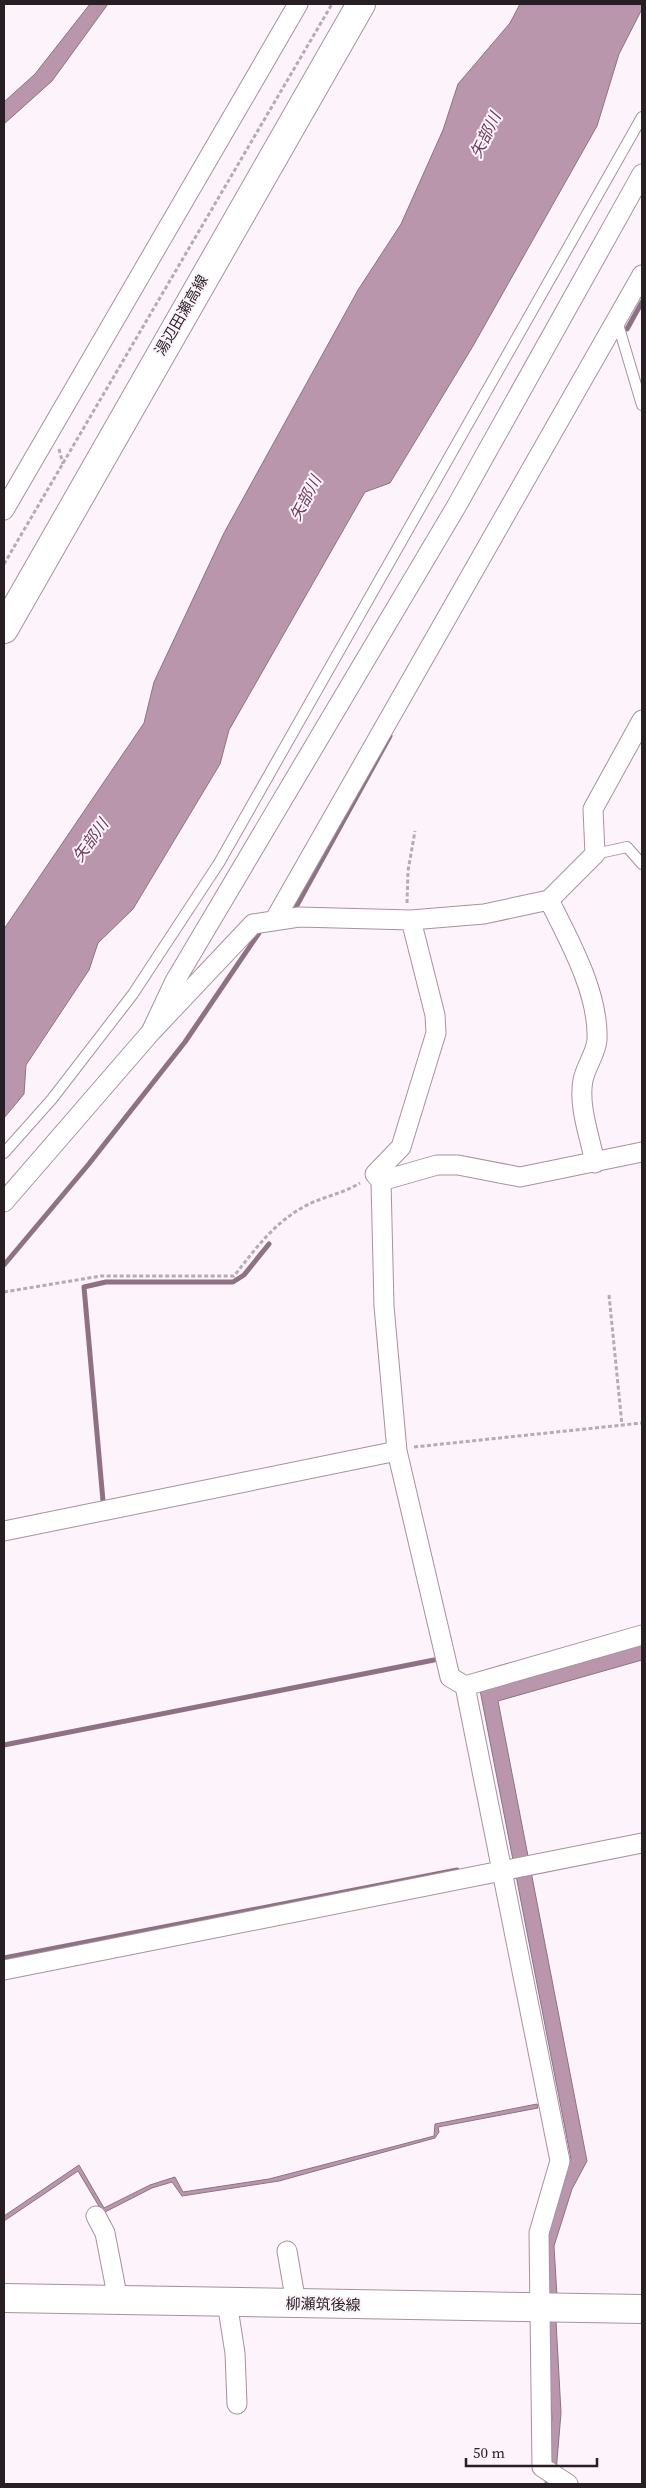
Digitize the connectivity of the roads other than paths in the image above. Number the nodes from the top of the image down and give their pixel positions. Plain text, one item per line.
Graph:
1 (298, 4) edge
2 (361, 4) edge
3 (642, 116) edge
4 (642, 174) edge
5 (642, 275) edge
6 (616, 320) junction
7 (642, 405) edge
8 (4, 510) edge
9 (4, 629) edge
10 (642, 720) edge
11 (595, 854) junction
12 (642, 864) edge
13 (548, 900) junction
14 (409, 920) junction
15 (274, 921) junction
16 (151, 1032) junction
17 (642, 1152) edge
18 (4, 1153) edge
19 (595, 1163) junction
20 (378, 1177) junction
21 (4, 1202) edge
22 (396, 1450) junction
23 (4, 1531) edge
24 (642, 1635) edge
25 (465, 1686) junction
26 (642, 1843) edge
27 (508, 1870) junction
28 (4, 1970) edge
29 (96, 2216) dead end
30 (287, 2251) dead end
31 (4, 2298) edge
32 (118, 2300) junction
33 (227, 2302) junction
34 (296, 2303) junction
35 (548, 2307) junction
36 (642, 2309) edge
37 (237, 2404) dead end
38 (557, 2477) edge

1 - 8 street
2 - 9 main road, 湯辺田瀬高線
3 - 18 lane
4 - 16 street
5 - 6 street
6 - 7 lane
6 - 15 street
10 - 11 street
11 - 12 lane
11 - 13 street
13 - 14 street
13 - 19 street
14 - 15 street
14 - 20 street
15 - 16 street
16 - 21 street
17 - 19 street
19 - 20 street
20 - 22 street
22 - 23 street
22 - 25 street
24 - 25 street
25 - 27 street
26 - 27 street
27 - 28 street
27 - 35 street
29 - 32 street
30 - 34 street
31 - 32 main road, 柳瀬筑後線
32 - 33 main road, 柳瀬筑後線
33 - 34 main road, 柳瀬筑後線
33 - 37 street
34 - 35 main road, 柳瀬筑後線
35 - 36 main road, 柳瀬筑後線
35 - 38 street

